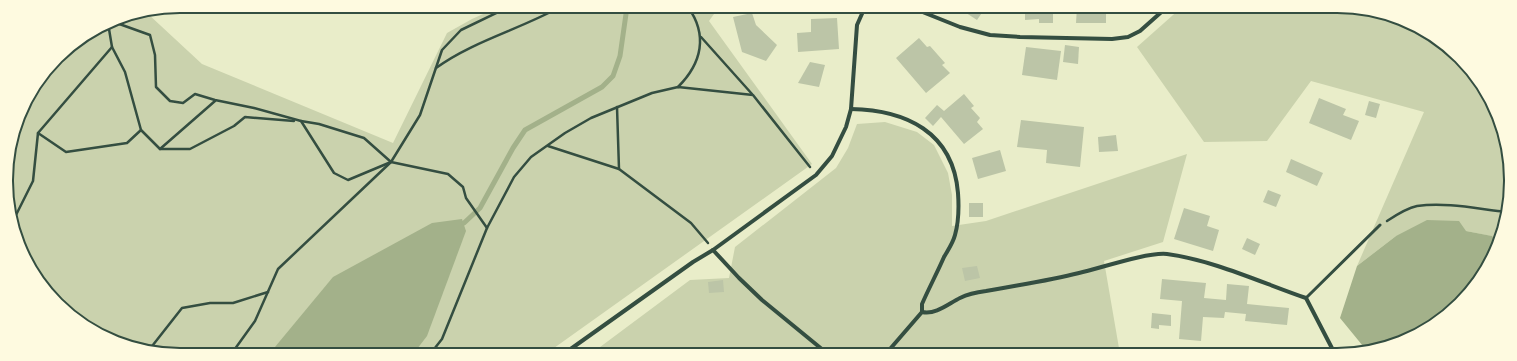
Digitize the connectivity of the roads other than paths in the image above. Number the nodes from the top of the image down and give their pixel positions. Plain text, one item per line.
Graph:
1 (862, 13) edge
2 (925, 13) edge
3 (1160, 13) edge
4 (851, 109) junction
5 (1380, 226) road end
6 (713, 250) junction
7 (1306, 298) junction
8 (922, 312) junction
9 (573, 348) edge
10 (821, 348) edge
11 (890, 348) edge
12 (1332, 348) edge

1 - 4 street
2 - 3 street
4 - 6 street
4 - 8 street
5 - 7 lane
6 - 9 street
6 - 10 street
7 - 8 street
7 - 12 street
8 - 11 street

